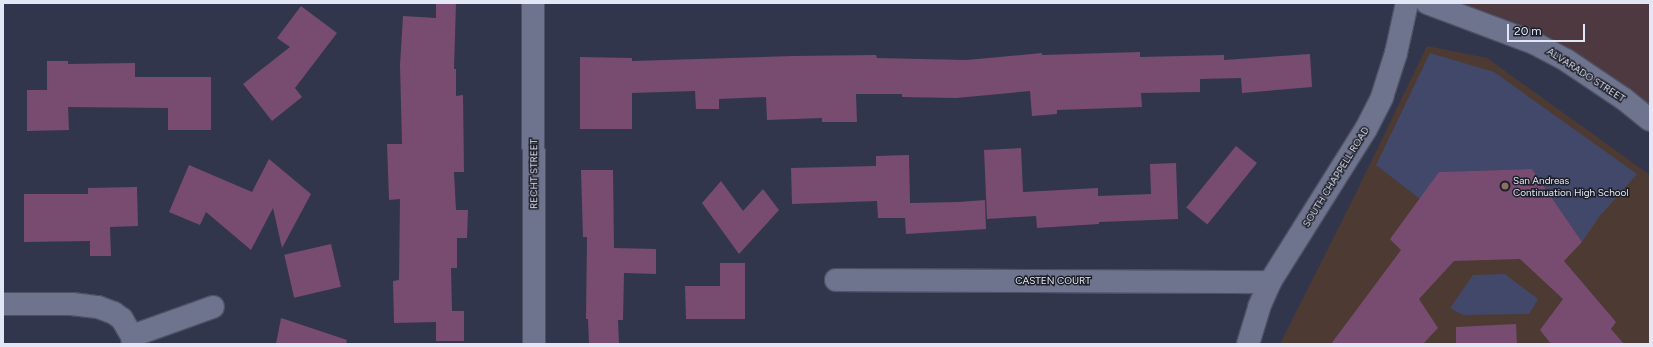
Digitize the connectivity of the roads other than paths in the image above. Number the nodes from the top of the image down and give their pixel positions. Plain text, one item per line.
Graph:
1 (533, 3) edge
2 (1407, 3) edge
3 (1427, 3) edge
4 (1650, 120) edge
5 (836, 280) dead end
6 (1270, 282) junction
7 (3, 304) edge
8 (213, 307) dead end
9 (132, 340) edge
10 (534, 344) edge
11 (1248, 344) edge

1 - 10 street, RECHT STREET
2 - 6 street, SOUTH CHAPPELL ROAD
3 - 4 street, ALVARADO STREET
5 - 6 street, CASTEN COURT
6 - 11 street, SOUTH CHAPPELL ROAD
7 - 9 street
8 - 9 street

